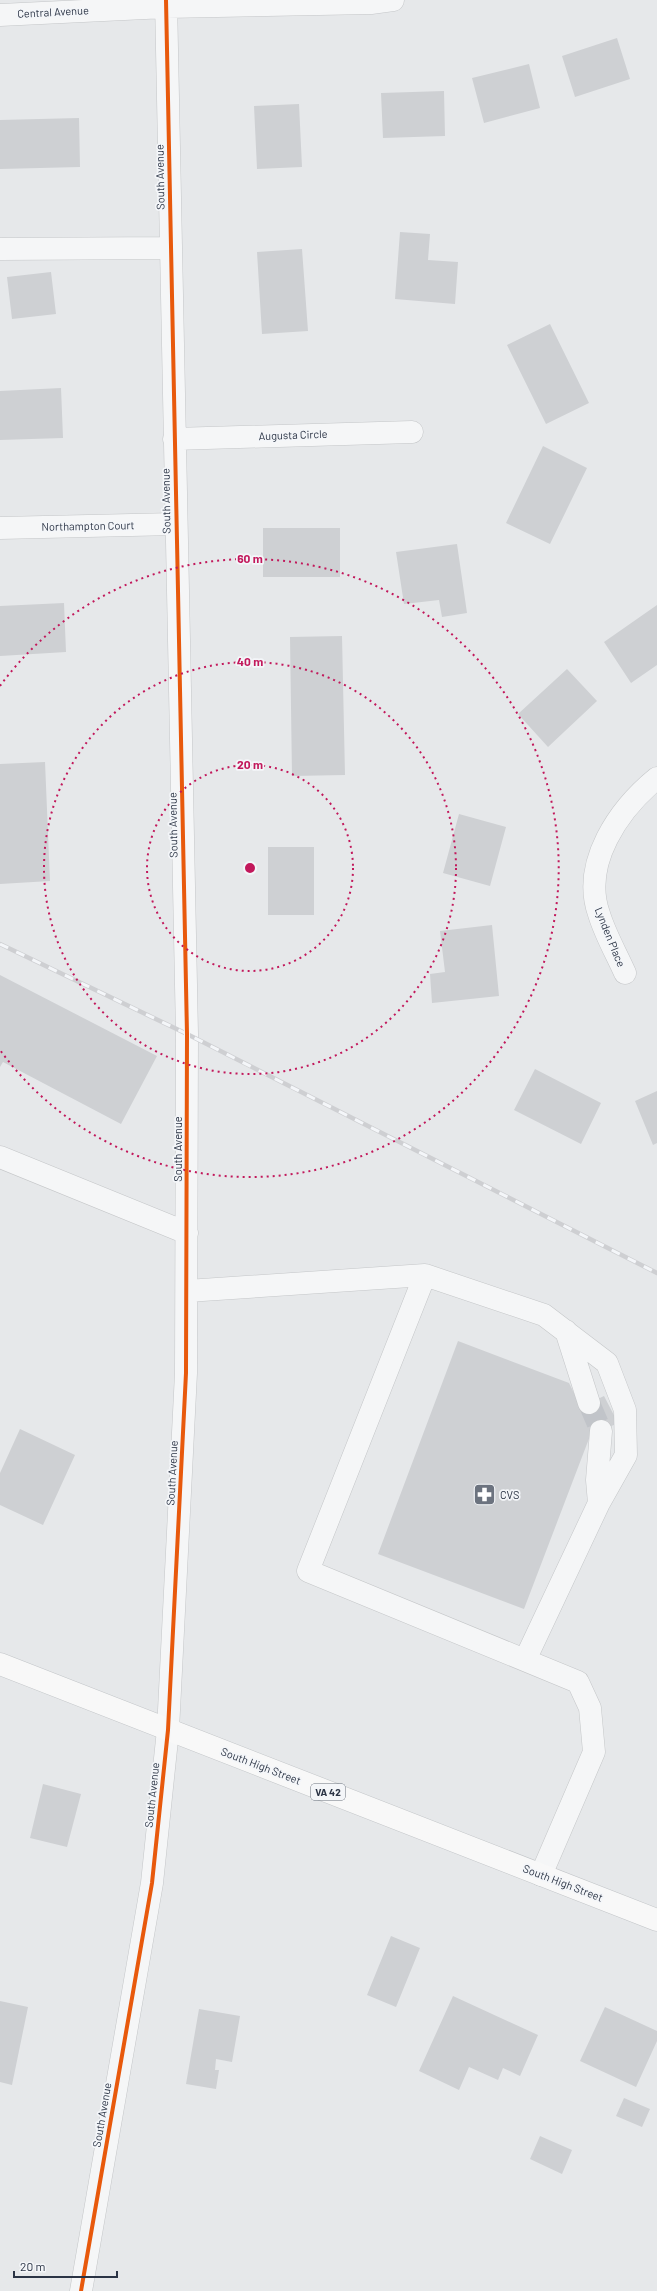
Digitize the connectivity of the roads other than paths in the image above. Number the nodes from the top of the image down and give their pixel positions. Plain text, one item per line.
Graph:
1 (393, 0) edge
2 (166, 3) edge
3 (0, 15) edge
4 (170, 248) junction
5 (0, 249) edge
6 (412, 432) dead end
7 (174, 439) junction
8 (175, 524) junction
9 (0, 528) edge
10 (657, 778) edge
11 (625, 973) dead end
12 (0, 1157) edge
13 (187, 1233) junction
14 (425, 1275) junction
15 (187, 1291) junction
16 (566, 1331) junction
17 (589, 1403) tunnel mouth
18 (601, 1431) tunnel mouth
19 (599, 1503) junction
20 (525, 1660) junction
21 (0, 1664) edge
22 (168, 1730) junction
23 (541, 1875) junction
24 (657, 1920) edge
25 (81, 2291) edge

1 - 2 street, Central Avenue
2 - 3 street, Central Avenue
2 - 4 street, South Avenue
4 - 5 street
4 - 7 street, South Avenue
6 - 7 street, Augusta Circle
7 - 8 street, South Avenue
8 - 9 street, Northampton Court
8 - 13 street, South Avenue
10 - 11 street, Lynden Place
12 - 13 street
13 - 15 street, South Avenue
14 - 15 street
14 - 16 street
14 - 20 street
15 - 22 street, South Avenue
16 - 17 street
16 - 19 street
18 - 19 street
19 - 20 street
20 - 23 street
21 - 22 main road, South High Street / VA 42
22 - 23 main road, South High Street / VA 42
22 - 25 street, South Avenue
23 - 24 main road, South High Street / VA 42

